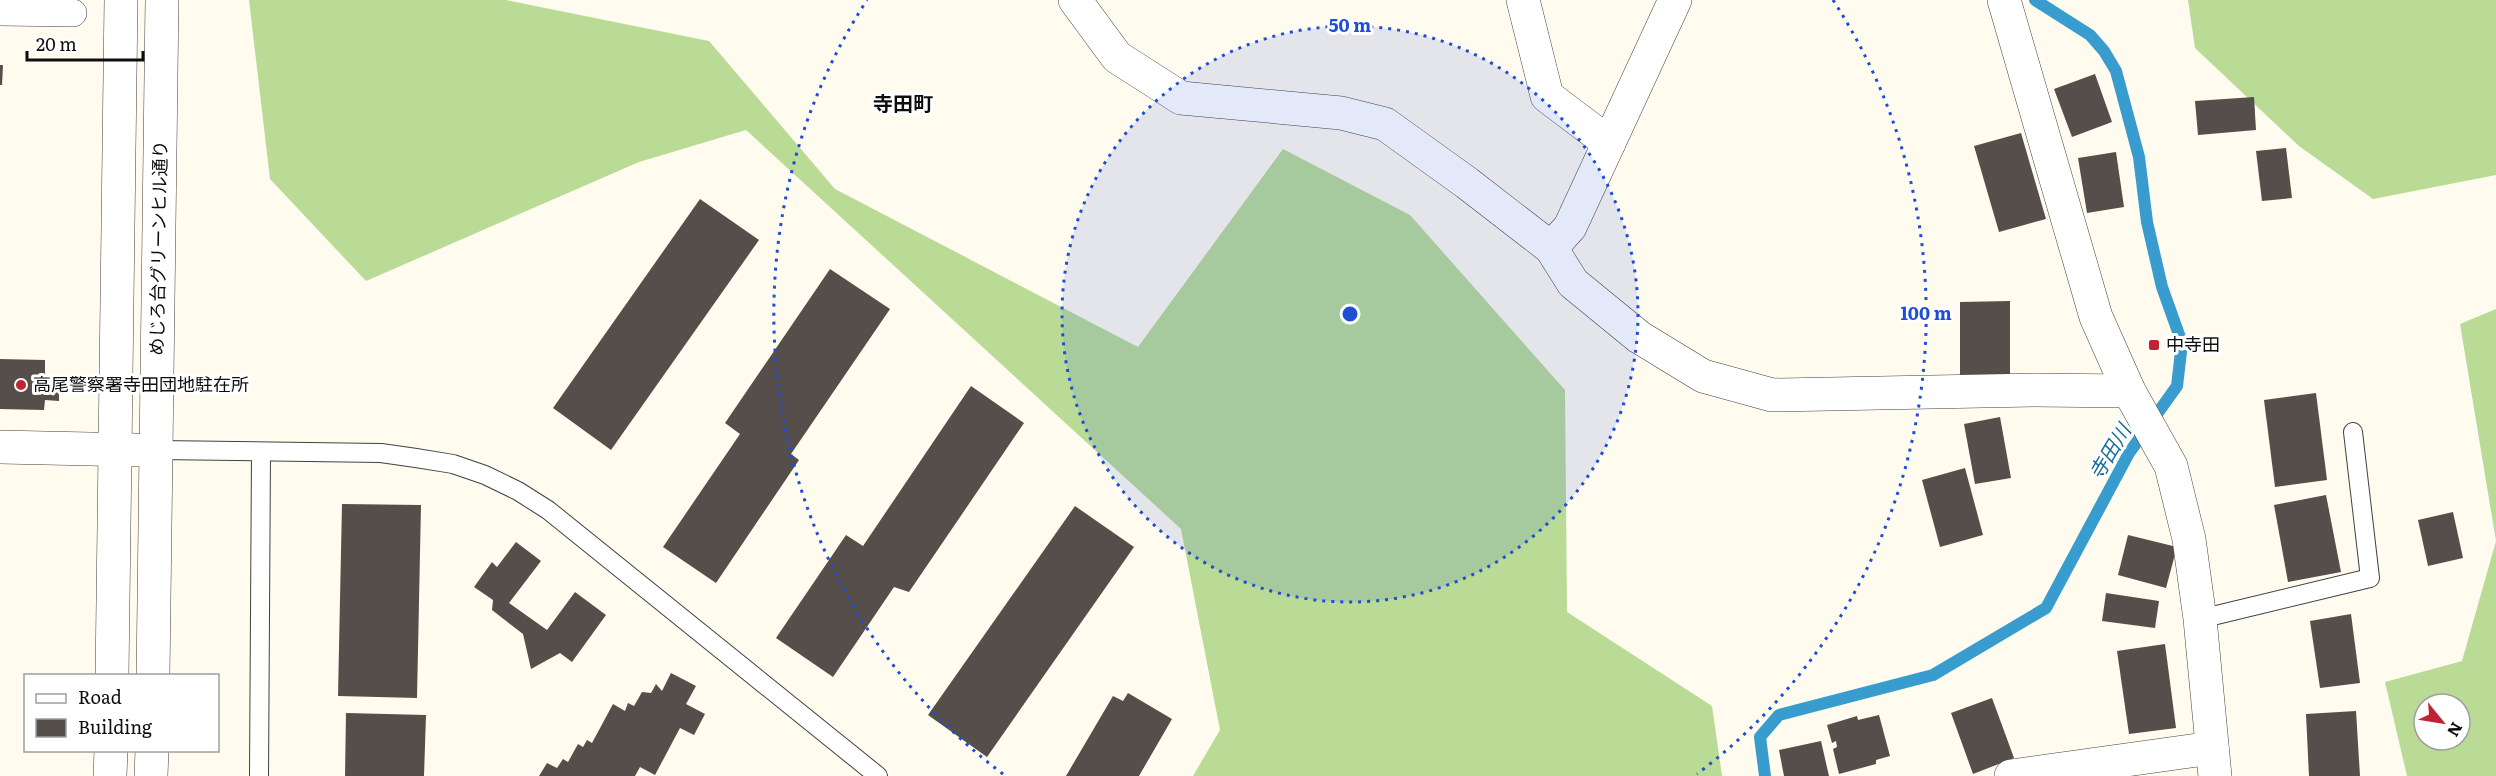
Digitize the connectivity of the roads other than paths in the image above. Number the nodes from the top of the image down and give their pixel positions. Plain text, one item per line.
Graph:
1 (121, 0) edge
2 (162, 0) edge
3 (1075, 0) edge
4 (1523, 0) edge
5 (1675, 0) edge
6 (2004, 0) edge
7 (0, 12) edge
8 (73, 13) dead end
9 (1609, 143) junction
10 (1551, 248) junction
11 (2136, 403) junction
12 (2353, 432) dead end
13 (0, 447) edge
14 (115, 450) junction
15 (158, 450) junction
16 (261, 452) junction
17 (2200, 619) junction
18 (112, 674) edge
19 (153, 674) edge
20 (111, 752) edge
21 (152, 752) edge
22 (2213, 762) edge
23 (110, 776) edge
24 (151, 776) edge
25 (259, 776) edge
26 (878, 776) edge
27 (2011, 776) edge

1 - 14 street
2 - 15 street, めじろ台グリーンヒル通り
3 - 10 street
4 - 9 street
5 - 9 street
6 - 11 street
7 - 8 street
9 - 10 street
10 - 11 street
11 - 17 street
12 - 17 lane
13 - 14 street
14 - 15 street
14 - 18 street
15 - 16 lane
15 - 19 street, めじろ台グリーンヒル通り
16 - 25 lane
16 - 26 lane
17 - 22 street
20 - 23 street
21 - 24 street
22 - 27 street

